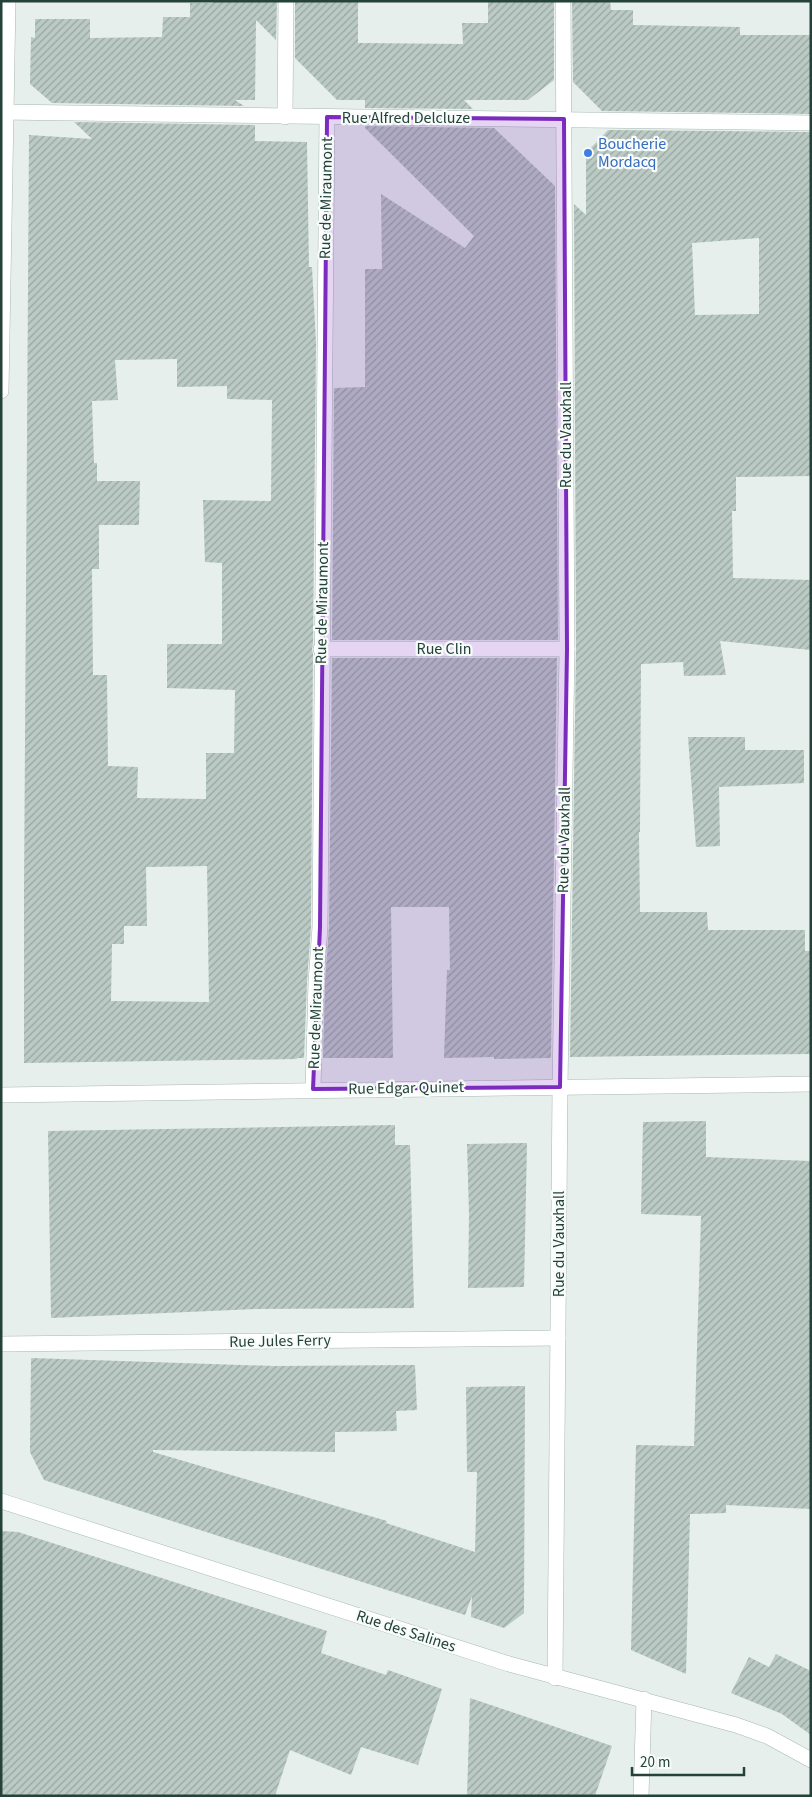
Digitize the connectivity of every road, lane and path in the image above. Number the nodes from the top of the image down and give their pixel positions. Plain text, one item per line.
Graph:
1 (8, 1) edge
2 (286, 1) edge
3 (562, 1) edge
4 (4, 112) edge
5 (285, 117) junction
6 (327, 117) junction
7 (564, 120) junction
8 (811, 123) edge
9 (1, 391) edge
10 (321, 649) junction
11 (566, 650) junction
12 (811, 1084) edge
13 (560, 1087) junction
14 (313, 1089) junction
15 (1, 1095) edge
16 (558, 1338) junction
17 (1, 1344) edge
18 (1, 1501) edge
19 (555, 1678) junction
20 (644, 1699) junction
21 (811, 1760) edge
22 (641, 1796) edge

1 - 4 street
2 - 5 street
3 - 7 street, Rue du Vauxhall
4 - 5 street, Rue Alfred Delcluze
4 - 9 street
5 - 6 street, Rue Alfred Delcluze
6 - 7 street, Rue Alfred Delcluze
6 - 10 street, Rue de Miraumont
7 - 8 street, Rue Alfred Delcluze
7 - 11 street, Rue du Vauxhall
10 - 11 street, Rue Clin
10 - 14 street, Rue de Miraumont
11 - 13 street, Rue du Vauxhall
12 - 13 street, Rue Edgar Quinet
13 - 14 street, Rue Edgar Quinet
13 - 16 street, Rue du Vauxhall
14 - 15 street, Rue Edgar Quinet
16 - 17 street, Rue Jules Ferry
16 - 19 street, Rue du Vauxhall
18 - 19 street, Rue des Salines
19 - 20 street, Rue des Salines
20 - 21 street, Rue des Salines
20 - 22 street

